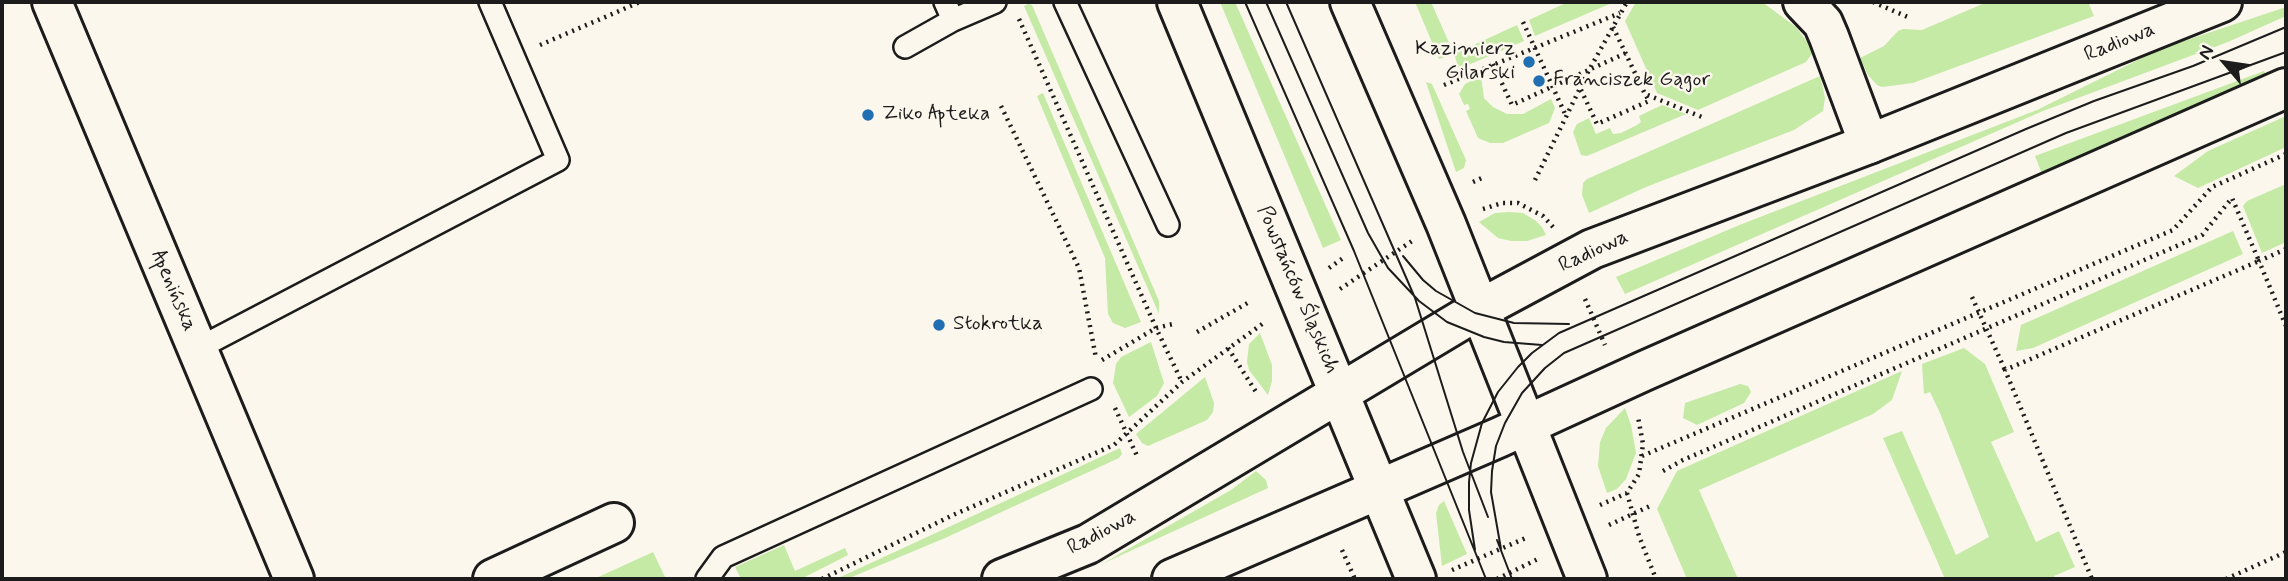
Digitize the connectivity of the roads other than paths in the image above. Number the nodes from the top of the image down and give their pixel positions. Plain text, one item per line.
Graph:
1 (51, 2) edge
2 (490, 2) edge
3 (995, 2) edge
4 (1065, 2) edge
5 (1177, 2) edge
6 (1350, 2) edge
7 (1803, 2) edge
8 (2222, 2) edge
9 (949, 11) edge
10 (905, 47) dead end
11 (2286, 88) edge
12 (1869, 144) junction
13 (1168, 225) dead end
14 (1480, 309) junction
15 (197, 349) junction
16 (1091, 389) dead end
17 (1339, 392) junction
18 (1527, 425) junction
19 (1379, 489) junction
20 (614, 523) dead end
21 (294, 579) edge
22 (493, 579) edge
23 (707, 579) edge
24 (1003, 579) edge
25 (1172, 579) edge
26 (1416, 579) edge
27 (1587, 579) edge

1 - 15 street, Apenińska
2 - 15 lane
3 - 9 lane
4 - 13 lane
5 - 17 street, Powstańców Śląskich
6 - 14 street
7 - 12 street
8 - 12 street, Radiowa
9 - 10 lane
11 - 18 street
12 - 14 street, Radiowa
14 - 17 street, Radiowa
14 - 18 street
15 - 21 street, Apenińska
16 - 23 lane
17 - 19 street, Powstańców Śląskich
17 - 24 street, Radiowa
18 - 19 street
18 - 27 street
19 - 25 street
19 - 26 street, Powstańców Śląskich
20 - 22 street

